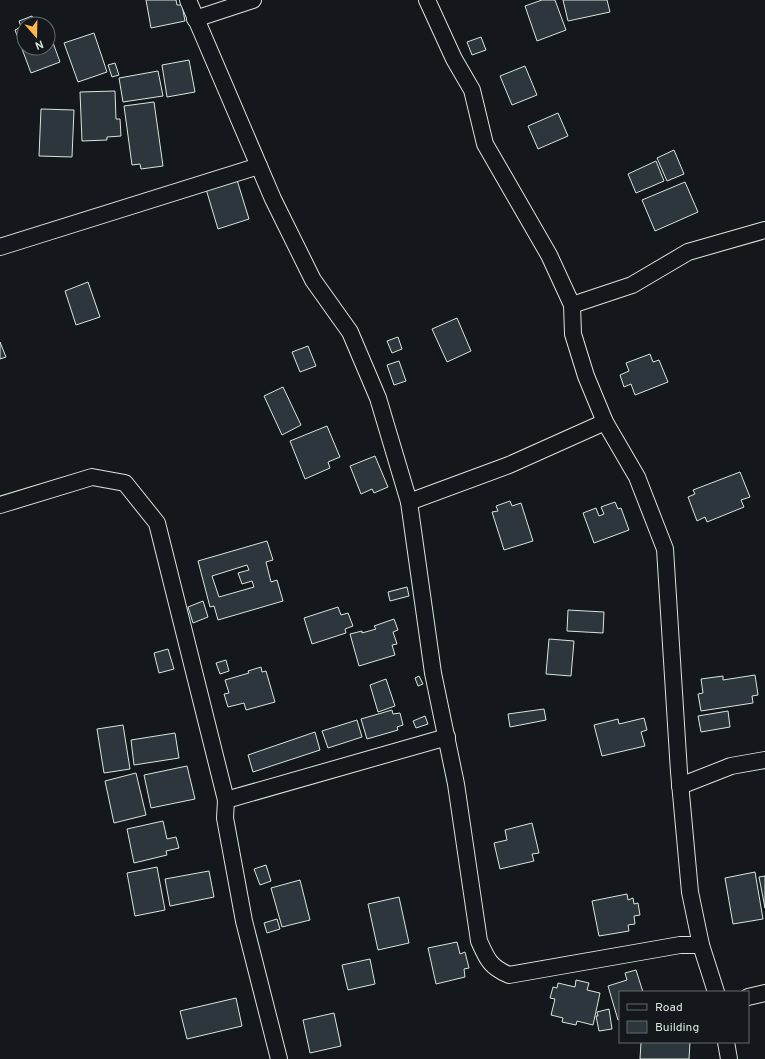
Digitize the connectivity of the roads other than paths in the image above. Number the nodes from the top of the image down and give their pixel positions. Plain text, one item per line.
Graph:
1 (188, 0) edge
2 (253, 0) edge
3 (427, 0) edge
4 (195, 19) junction
5 (259, 166) junction
6 (765, 230) edge
7 (0, 247) edge
8 (572, 305) junction
9 (605, 422) junction
10 (409, 502) junction
11 (0, 505) edge
12 (447, 737) junction
13 (765, 760) edge
14 (680, 786) junction
15 (226, 800) junction
16 (701, 945) junction
17 (716, 991) edge
18 (765, 993) edge
19 (749, 997) edge
20 (726, 1043) edge
21 (279, 1059) edge
22 (728, 1059) edge

1 - 4 street
2 - 4 street
3 - 8 street
4 - 5 street
5 - 7 street
5 - 10 street
6 - 8 street
8 - 9 street
9 - 10 street
9 - 14 street
10 - 12 street
11 - 15 street
12 - 15 street
12 - 16 street
13 - 14 street
14 - 16 street
15 - 21 street
16 - 17 street
18 - 19 street
20 - 22 street

